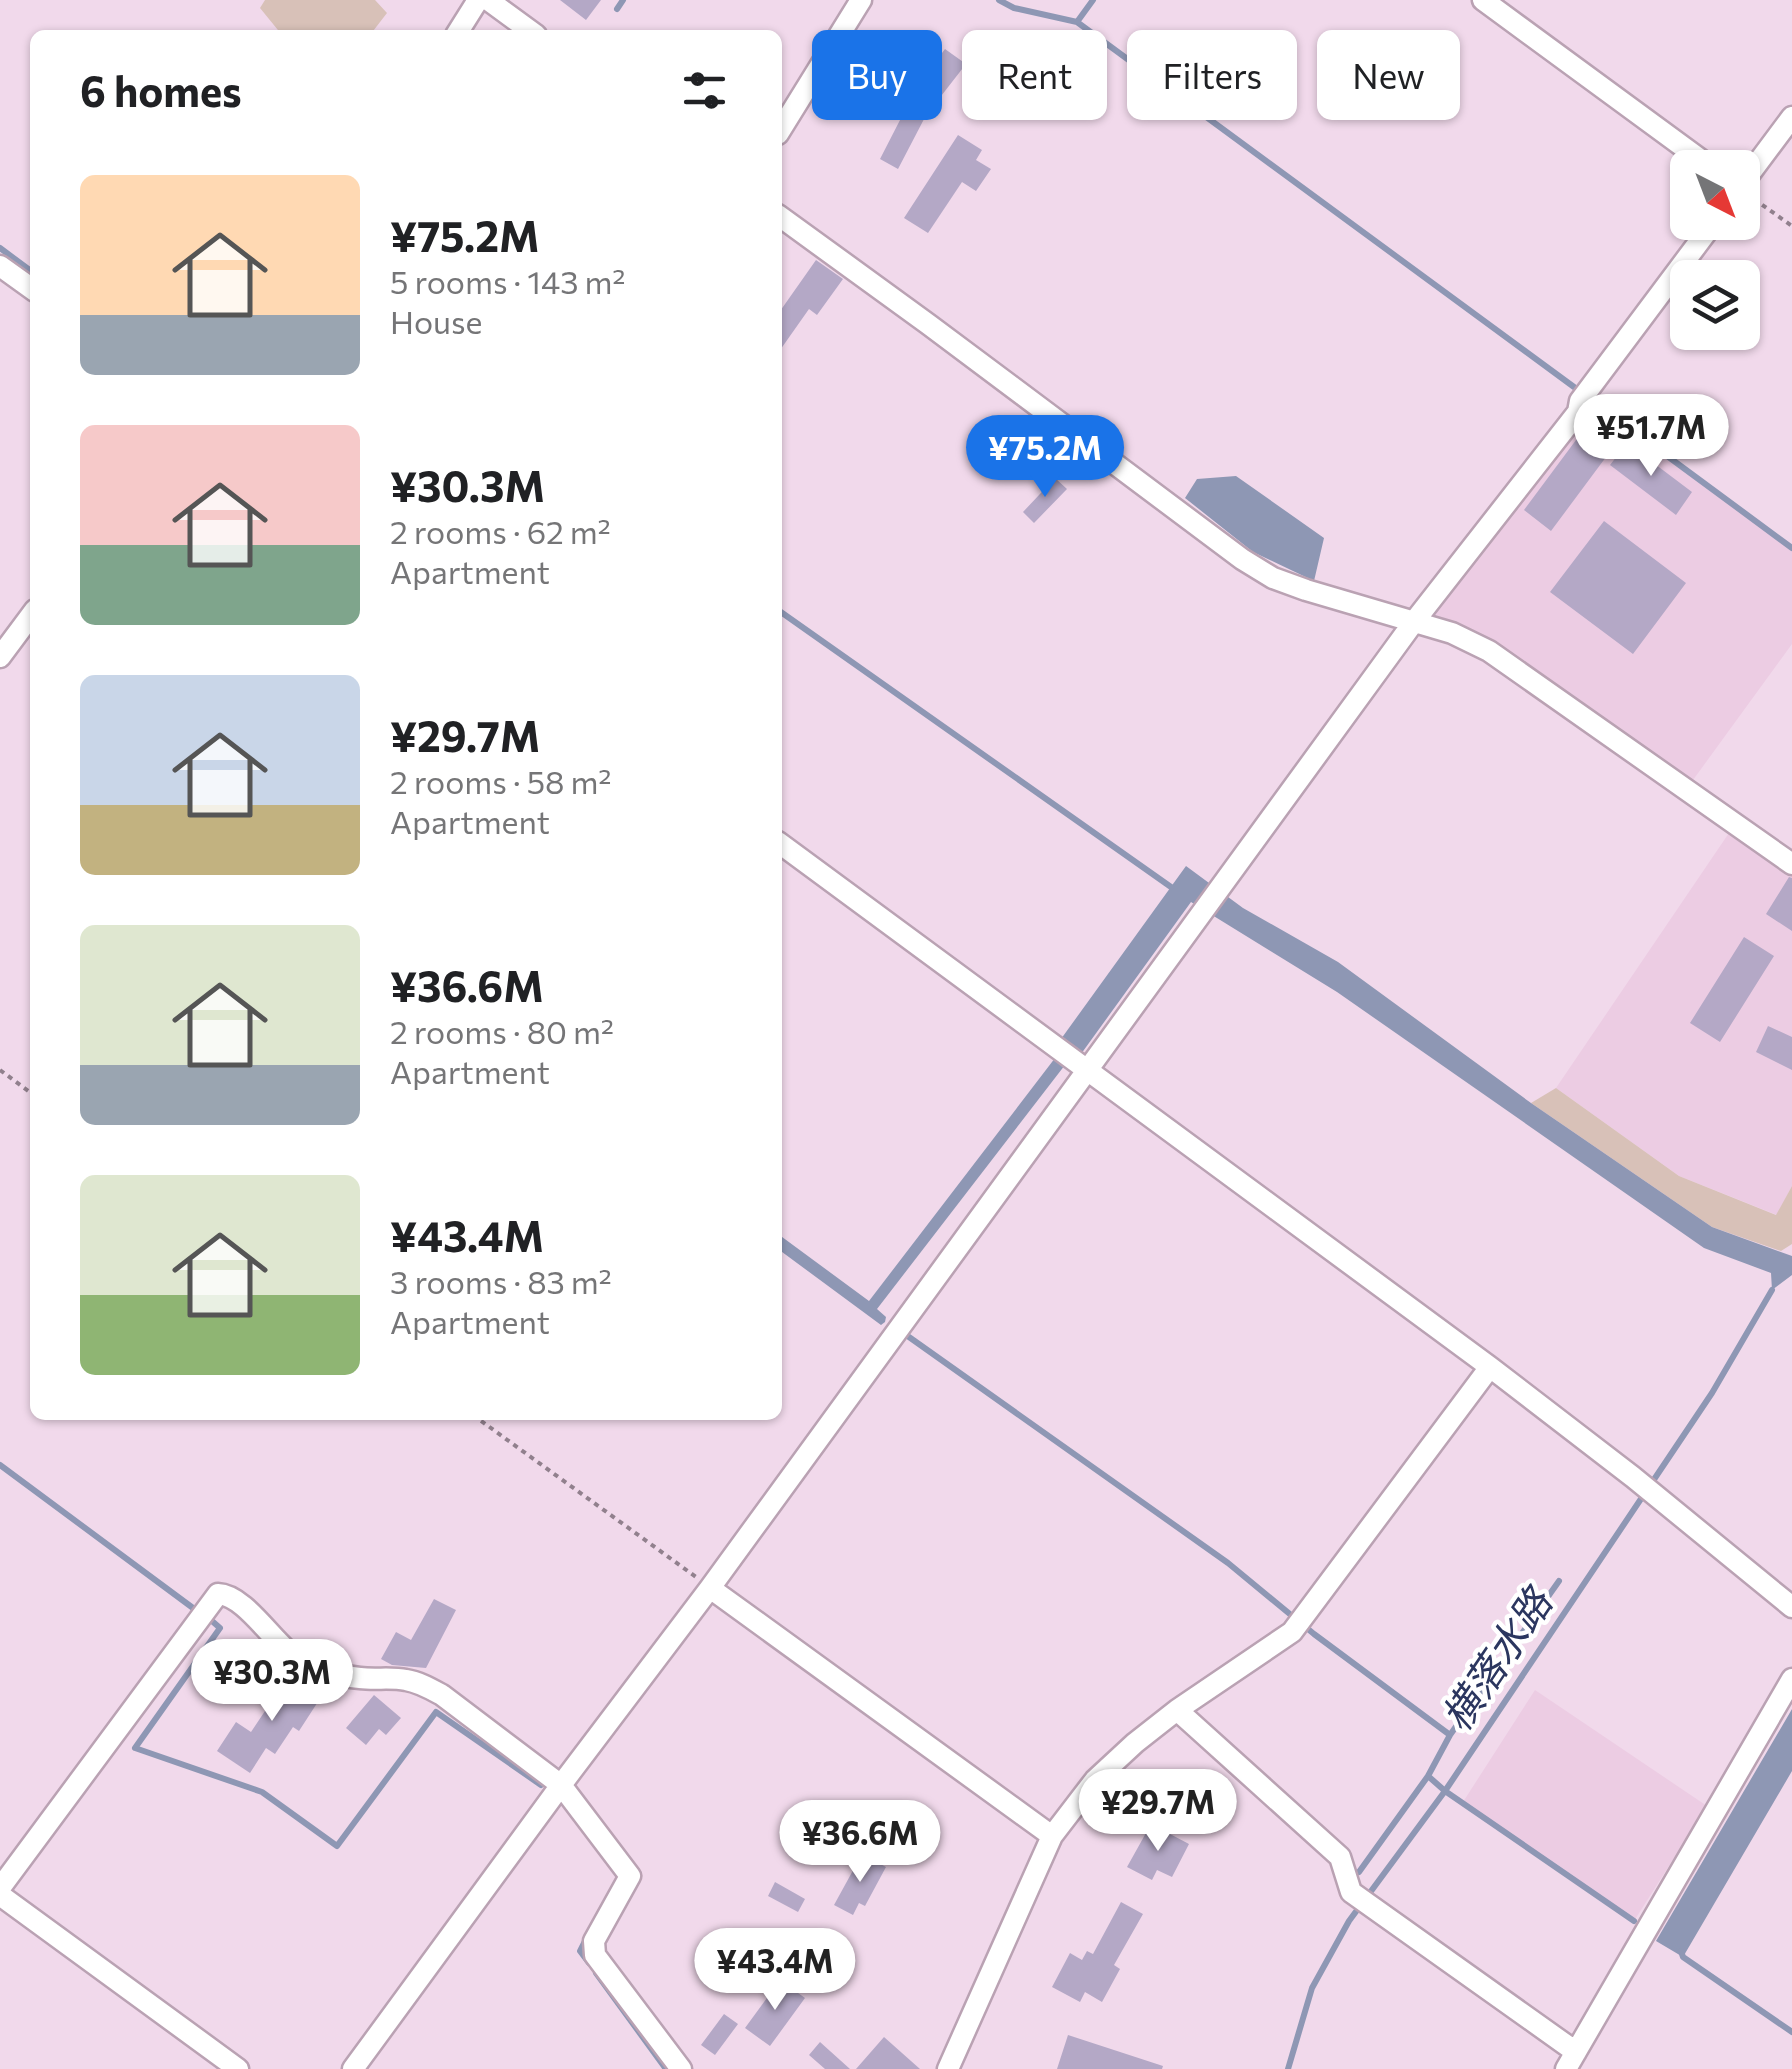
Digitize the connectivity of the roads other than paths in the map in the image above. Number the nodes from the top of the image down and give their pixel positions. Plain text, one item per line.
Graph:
1 (478, 0) edge
2 (488, 0) edge
3 (861, 0) edge
4 (1483, 0) edge
5 (459, 30) edge
6 (529, 30) edge
7 (1792, 118) edge
8 (782, 128) edge
9 (1687, 150) edge
10 (1760, 162) edge
11 (782, 217) edge
12 (1701, 240) edge
13 (0, 266) edge
14 (30, 288) edge
15 (30, 617) edge
16 (1413, 623) junction
17 (1, 656) edge
18 (782, 845) edge
19 (1792, 864) edge
20 (1086, 1072) junction
21 (1490, 1367) junction
22 (710, 1588) junction
23 (1792, 1606) edge
24 (1792, 1679) edge
25 (1176, 1710) junction
26 (561, 1785) junction
27 (1052, 1836) junction
28 (0, 1892) edge
29 (1571, 2061) edge
30 (238, 2069) edge
31 (354, 2069) edge
32 (681, 2069) edge
33 (948, 2069) edge

1 - 5 street
2 - 6 street
3 - 8 street
4 - 9 street
7 - 10 street
11 - 16 street
12 - 16 street
13 - 14 street
15 - 17 street
16 - 19 street
16 - 20 street
18 - 20 street
20 - 21 street
20 - 22 street
21 - 23 street
21 - 25 street
22 - 26 street
22 - 27 street
24 - 29 street
25 - 27 street
25 - 29 street
26 - 28 street
26 - 31 street
26 - 32 street
27 - 33 street
28 - 30 street

